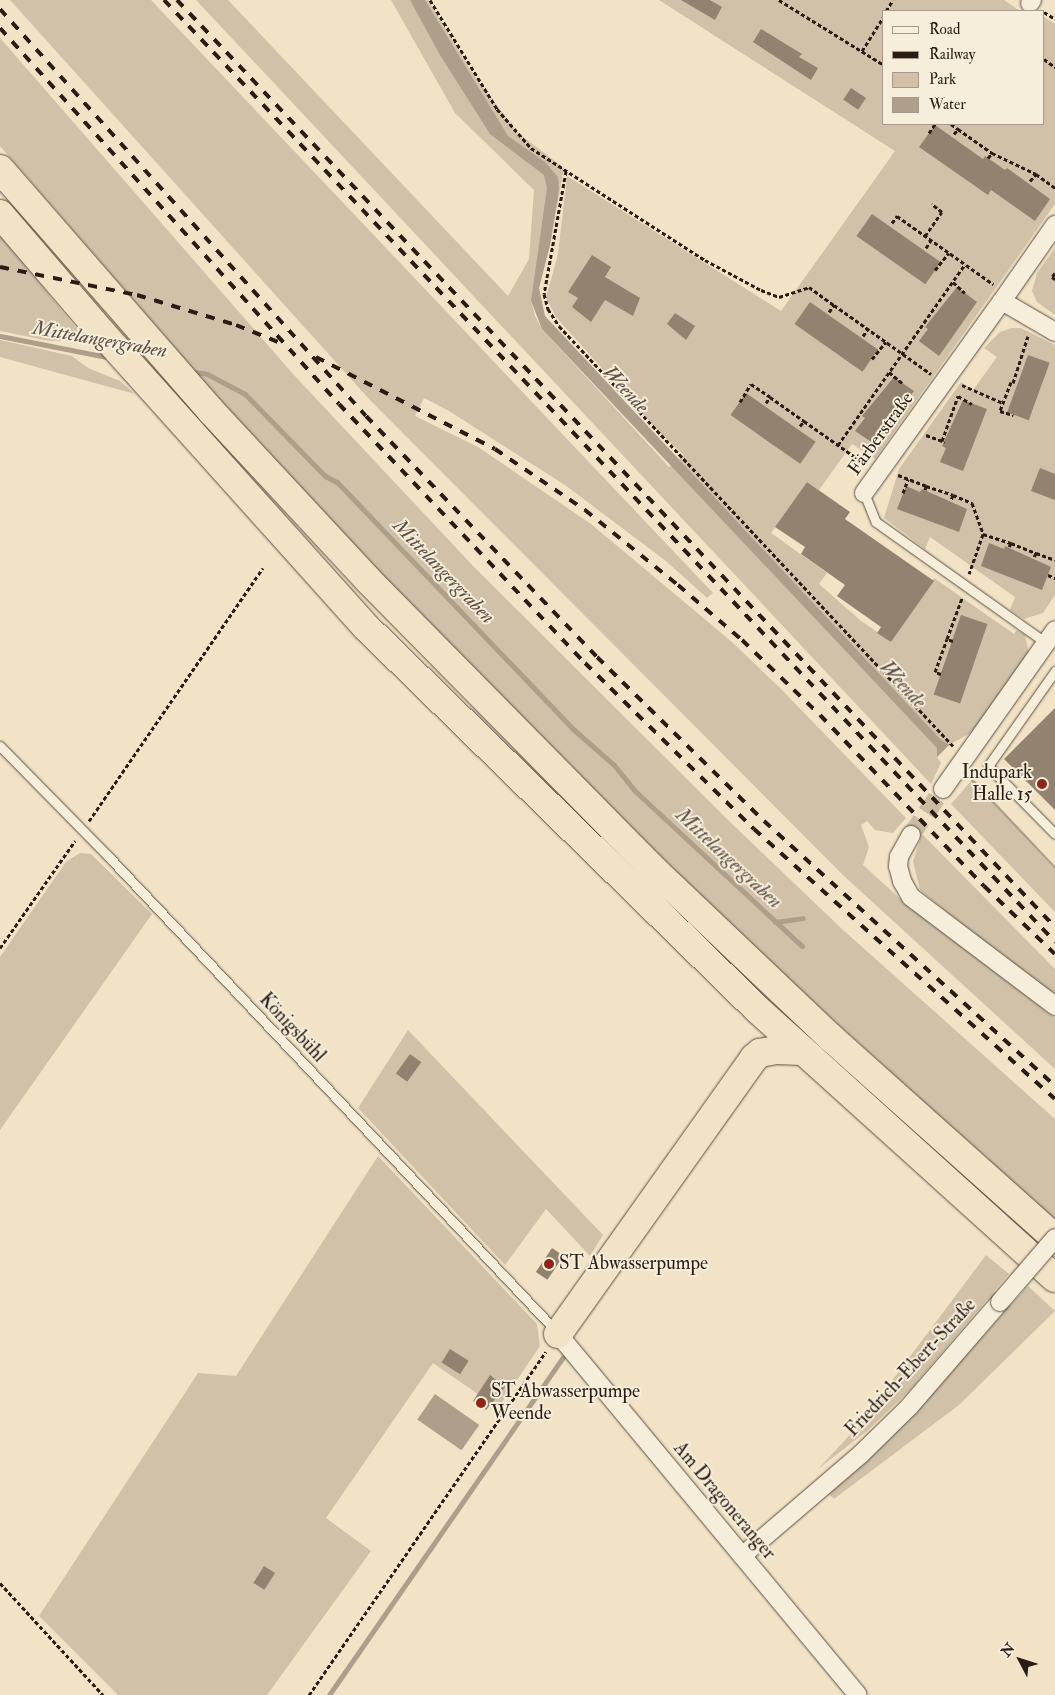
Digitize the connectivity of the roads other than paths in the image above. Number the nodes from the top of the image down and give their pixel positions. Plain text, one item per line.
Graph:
1 (0, 169) edge
2 (0, 214) edge
3 (1055, 225) edge
4 (1002, 301) junction
5 (1055, 332) edge
6 (864, 493) joint
7 (1050, 636) edge
8 (1055, 671) edge
9 (0, 746) edge
10 (943, 790) tunnel mouth
11 (1055, 834) edge
12 (911, 835) tunnel mouth
13 (1055, 1006) edge
14 (802, 1051) junction
15 (1055, 1238) edge
16 (1055, 1278) edge
17 (558, 1334) junction
18 (742, 1556) junction
19 (858, 1695) edge

1 - 15 highway
2 - 14 highway
3 - 4 street, Färberstraße
4 - 5 street
4 - 6 street, Färberstraße
6 - 7 lane, Färberstraße
7 - 10 street
8 - 11 lane
9 - 17 lane, Königsbühl
12 - 13 street
14 - 16 highway
14 - 17 highway
15 - 18 street, Friedrich-Ebert-Straße, bridge
17 - 18 street, Am Dragoneranger
18 - 19 street, Am Dragoneranger

